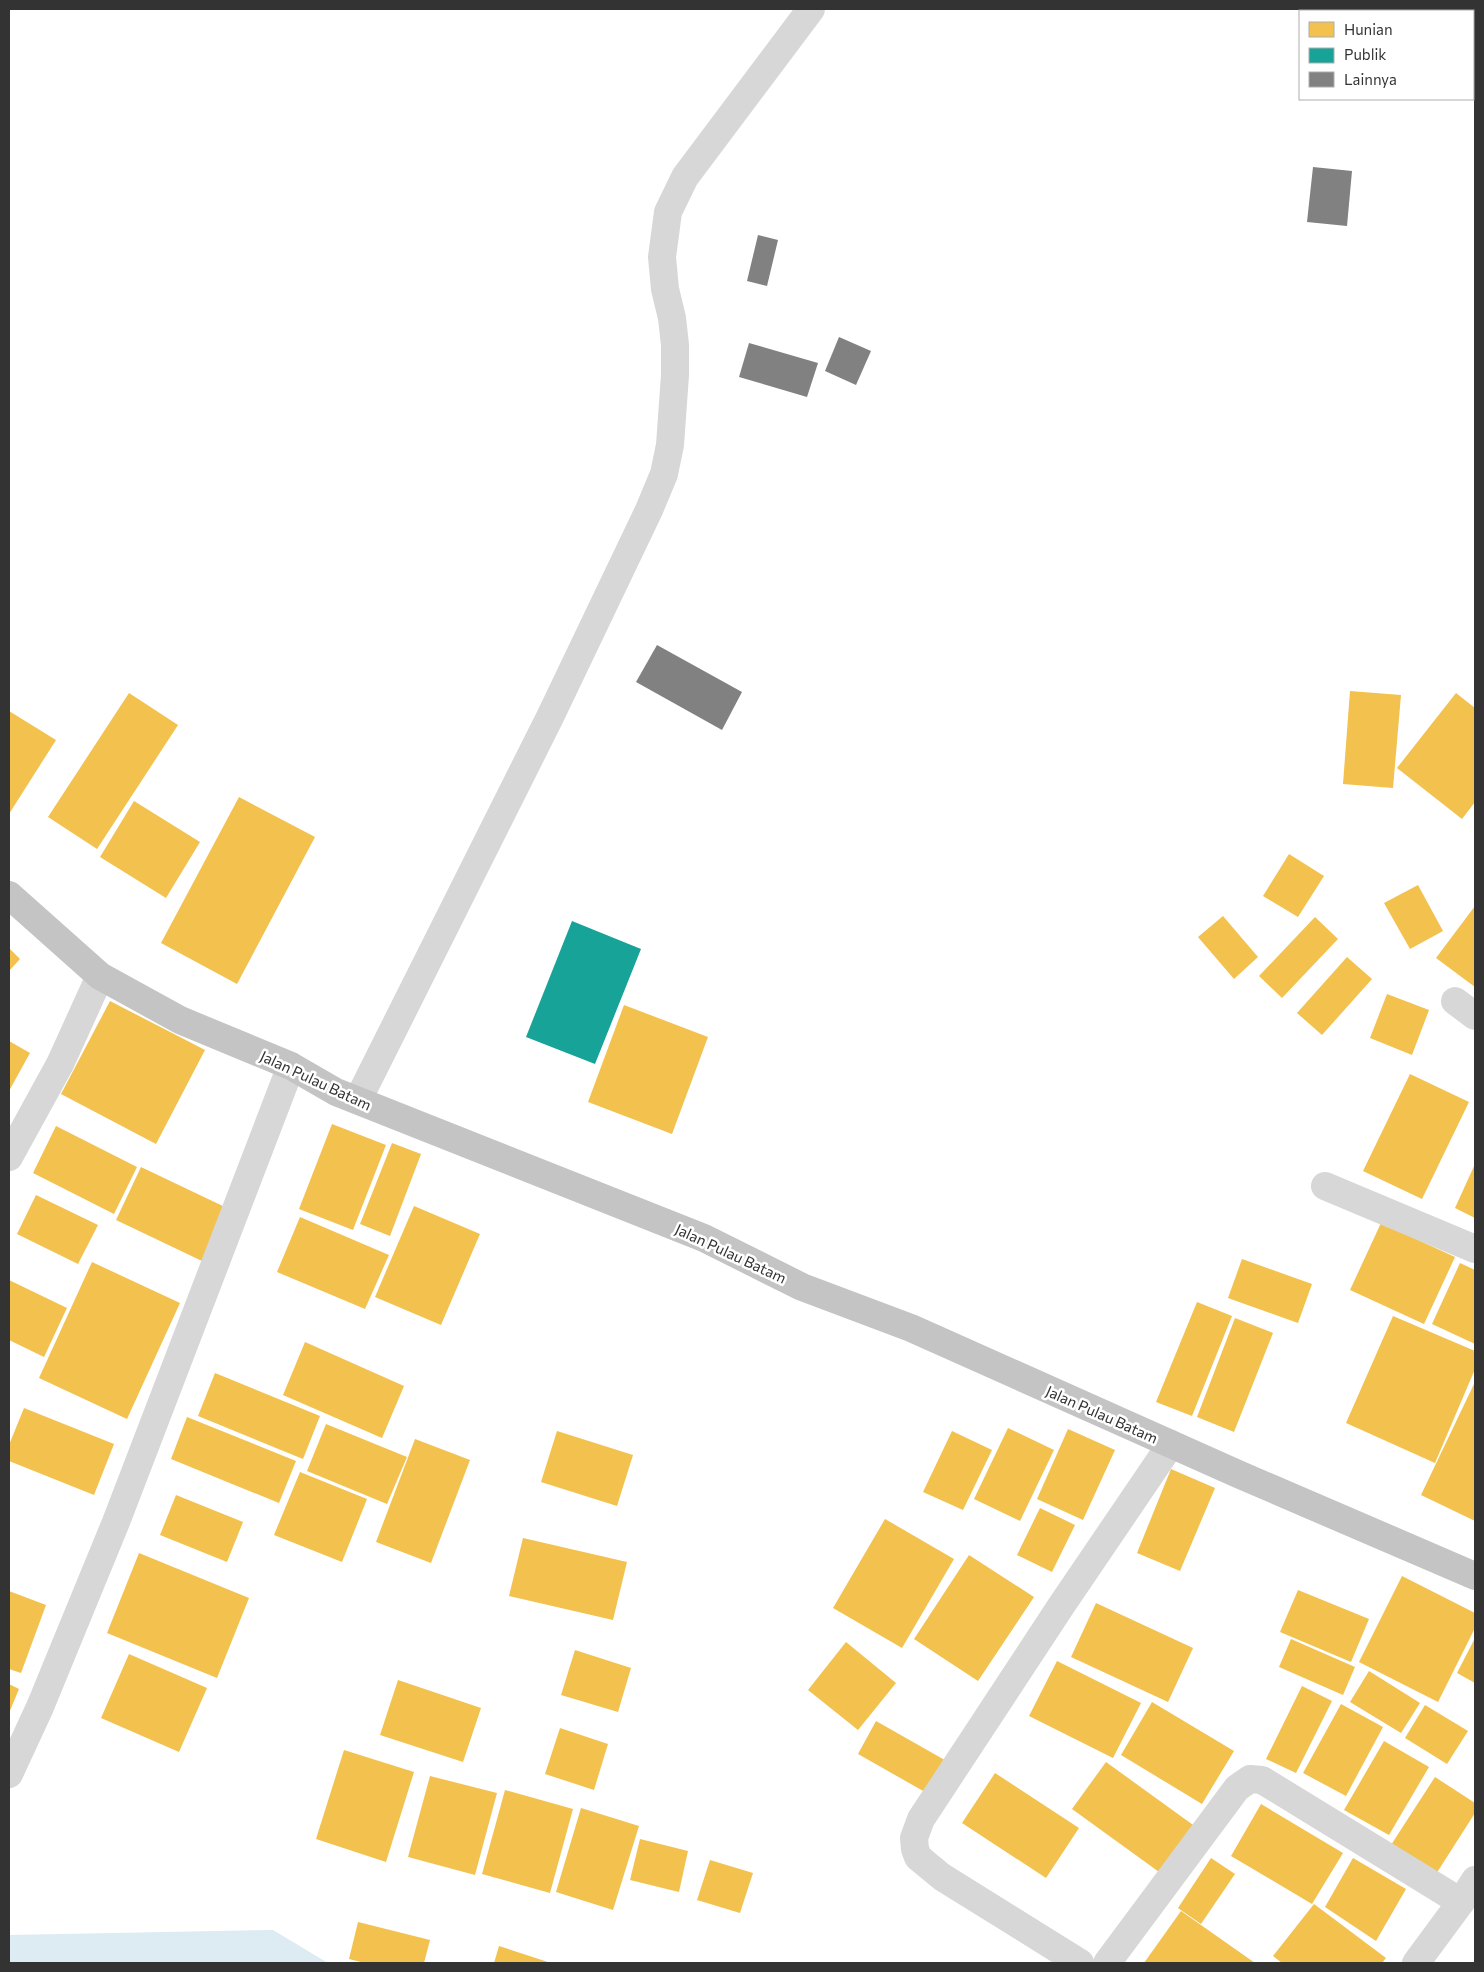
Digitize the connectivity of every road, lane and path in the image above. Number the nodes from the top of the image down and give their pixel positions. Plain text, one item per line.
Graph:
1 (811, 9) edge
2 (9, 895) edge
3 (100, 976) junction
4 (290, 1066) junction
5 (358, 1100) junction
6 (9, 1157) edge
7 (1325, 1186) dead end
8 (1475, 1249) edge
9 (1171, 1444) junction
10 (1475, 1576) edge
11 (9, 1774) edge
12 (1468, 1891) edge
13 (1080, 1963) edge
14 (1107, 1963) edge
15 (1416, 1963) edge

1 - 5 street
2 - 3 highway, Jalan Pulau Batam
3 - 4 highway, Jalan Pulau Batam
3 - 6 street
4 - 5 highway, Jalan Pulau Batam
4 - 11 street
5 - 9 highway, Jalan Pulau Batam
7 - 8 street
9 - 10 highway, Jalan Pulau Batam
9 - 13 street
12 - 14 street
12 - 15 street

